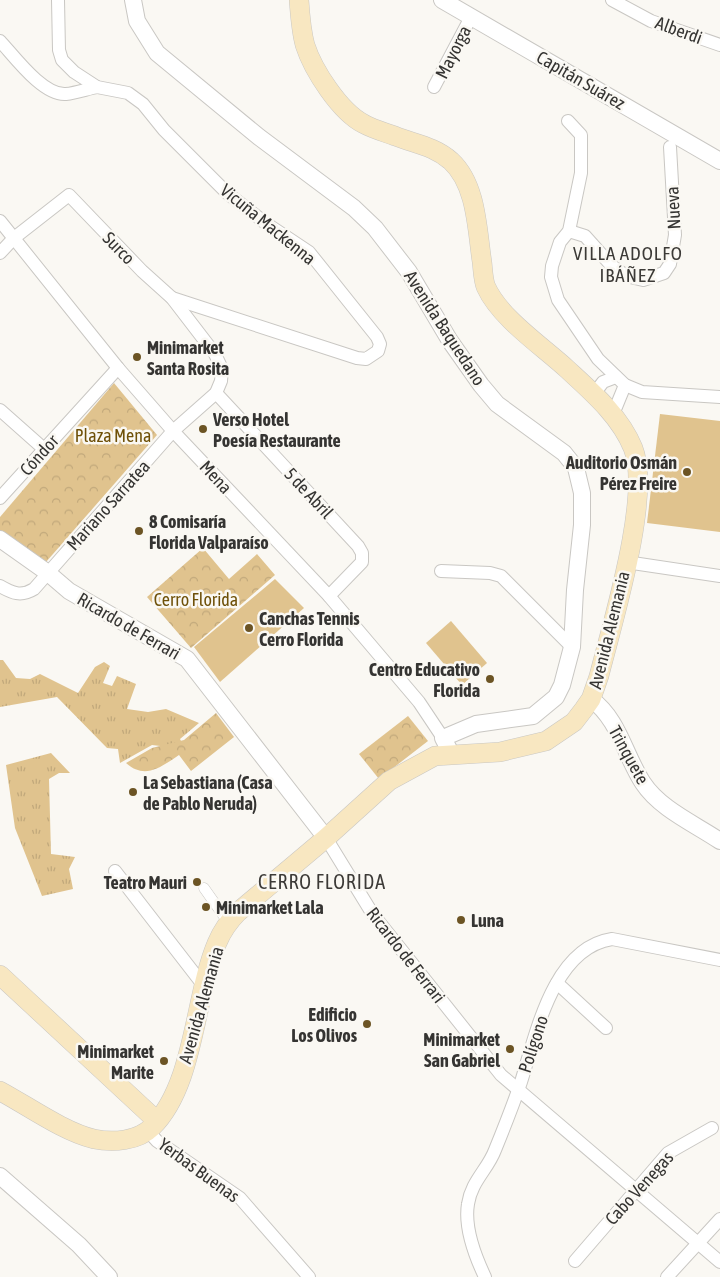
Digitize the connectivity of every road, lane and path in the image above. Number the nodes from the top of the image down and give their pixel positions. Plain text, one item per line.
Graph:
1 (58, 0) edge
2 (133, 0) edge
3 (299, 0) edge
4 (612, 0) edge
5 (444, 1) edge
6 (471, 17) junction
7 (0, 41) edge
8 (720, 45) edge
9 (97, 86) junction
10 (434, 87) dead end
11 (568, 121) dead end
12 (670, 147) dead end
13 (720, 161) edge
14 (0, 221) edge
15 (569, 231) junction
16 (14, 238) junction
17 (0, 253) edge
18 (172, 298) junction
19 (118, 368) junction
20 (620, 381) junction
21 (216, 393) junction
22 (594, 394) junction
23 (720, 397) edge
24 (0, 410) edge
25 (610, 412) junction
26 (173, 431) junction
27 (44, 450) junction
28 (0, 498) edge
29 (0, 539) edge
30 (626, 562) junction
31 (441, 571) dead end
32 (48, 573) junction
33 (720, 576) edge
34 (0, 586) edge
35 (329, 596) junction
36 (572, 647) junction
37 (591, 699) junction
38 (443, 738) junction
39 (452, 755) junction
40 (326, 838) junction
41 (720, 841) edge
42 (115, 870) dead end
43 (204, 888) dead end
44 (228, 922) junction
45 (720, 960) edge
46 (0, 975) edge
47 (557, 983) junction
48 (204, 986) junction
49 (606, 1028) dead end
50 (0, 1090) edge
51 (518, 1092) junction
52 (152, 1126) junction
53 (712, 1128) dead end
54 (0, 1176) edge
55 (636, 1191) junction
56 (720, 1218) edge
57 (697, 1243) junction
58 (575, 1261) dead end
59 (720, 1262) edge
60 (109, 1277) edge
61 (309, 1277) edge
62 (485, 1277) edge
63 (667, 1277) edge

1 - 9 street, Vicuña Mackenna
2 - 36 street, Avenida Baquedano
3 - 22 main road, Avenida Alemania
4 - 8 street, Alberdi
5 - 6 street, Capitán Suárez
6 - 10 street, Mayorga
6 - 13 street, Capitán Suárez
7 - 9 street
9 - 18 street, Vicuña Mackenna
11 - 15 street
12 - 15 street, Nueva
14 - 16 street, Mena
15 - 20 street
16 - 17 street
16 - 18 street, Surco
16 - 19 street, Mena
18 - 21 street
19 - 26 street, Mena
19 - 27 street, Cóndor
20 - 22 street
20 - 23 street
20 - 25 street
21 - 26 street, Mariano Sarratea
21 - 35 street, 5 de Abril
22 - 25 main road, Avenida Alemania
24 - 27 street
25 - 30 main road, Avenida Alemania
26 - 32 street, Mariano Sarratea
26 - 35 street, Mena
27 - 28 street, Cóndor
29 - 32 street, Ricardo de Ferrari
30 - 33 street
30 - 37 main road, Avenida Alemania
31 - 36 street
32 - 34 street, Mariano Sarratea
32 - 40 street, Ricardo de Ferrari
35 - 38 street, Mena
36 - 38 street, Avenida Baquedano
37 - 39 main road, Avenida Alemania
37 - 41 street, Trinquete
38 - 39 street, Mena
39 - 40 main road, Avenida Alemania
40 - 44 main road, Avenida Alemania
40 - 51 street, Ricardo de Ferrari
42 - 48 street
43 - 44 street
44 - 48 main road, Avenida Alemania
45 - 47 street, Polígono
46 - 52 main road, Yerbas Buenas
47 - 49 street
47 - 51 street, Polígono
48 - 52 main road, Avenida Alemania
50 - 52 main road
51 - 55 street, Ricardo de Ferrari
51 - 62 street, Polígono
52 - 61 street, Yerbas Buenas
53 - 55 street, Cabo Venegas
54 - 60 street
55 - 57 street, Ricardo de Ferrari
55 - 58 street, Cabo Venegas
56 - 57 street
57 - 59 street, Ricardo de Ferrari
57 - 63 street

